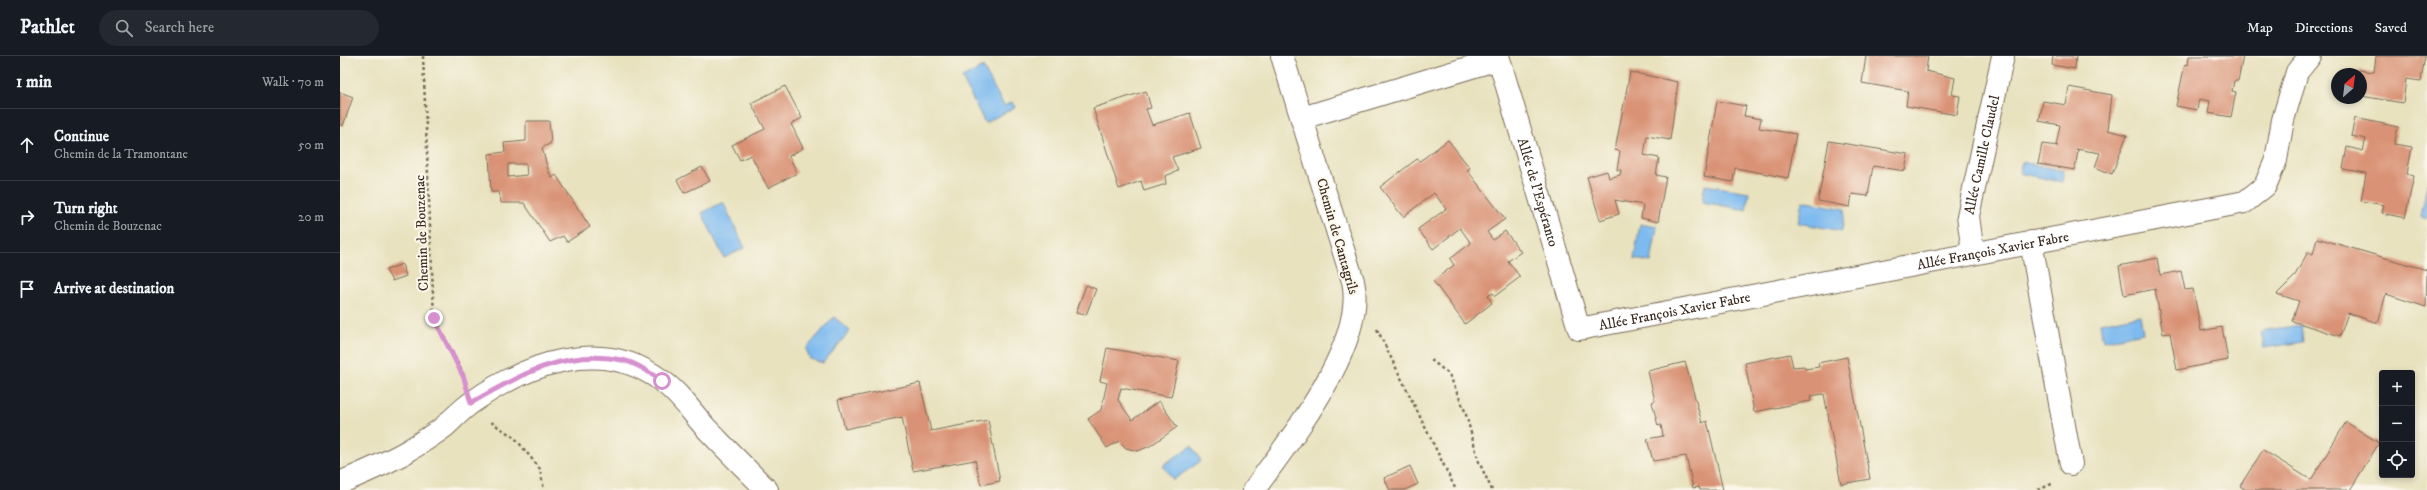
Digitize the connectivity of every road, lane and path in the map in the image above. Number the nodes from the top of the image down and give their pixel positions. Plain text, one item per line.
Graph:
1 (423, 56) edge
2 (1282, 56) edge
3 (2003, 56) edge
4 (2310, 56) edge
5 (1498, 57) edge
6 (1302, 118) junction
7 (2031, 242) junction
8 (1973, 253) junction
9 (1356, 296) junction
10 (1579, 329) joint
11 (1431, 360) dead end
12 (471, 403) junction
13 (2071, 464) dead end
14 (340, 483) edge
15 (544, 490) edge
16 (767, 490) edge
17 (1254, 490) edge
18 (1456, 490) edge
19 (1492, 490) edge

1 - 12 path, Chemin de Bouzenac
2 - 6 street, Chemin de Cantagrils
3 - 8 street, Allée Camille Claudel
4 - 7 street, Allée François Xavier Fabre
5 - 6 street
5 - 10 street, Allée de l'Espéranto
6 - 9 street, Chemin de Cantagrils
7 - 8 street, Allée François Xavier Fabre
7 - 13 street
8 - 10 street, Allée François Xavier Fabre
9 - 17 street, Chemin de Cantagrils
9 - 18 path
11 - 19 path
12 - 14 street
12 - 15 path, Chemin de Bouzenac
12 - 16 street

